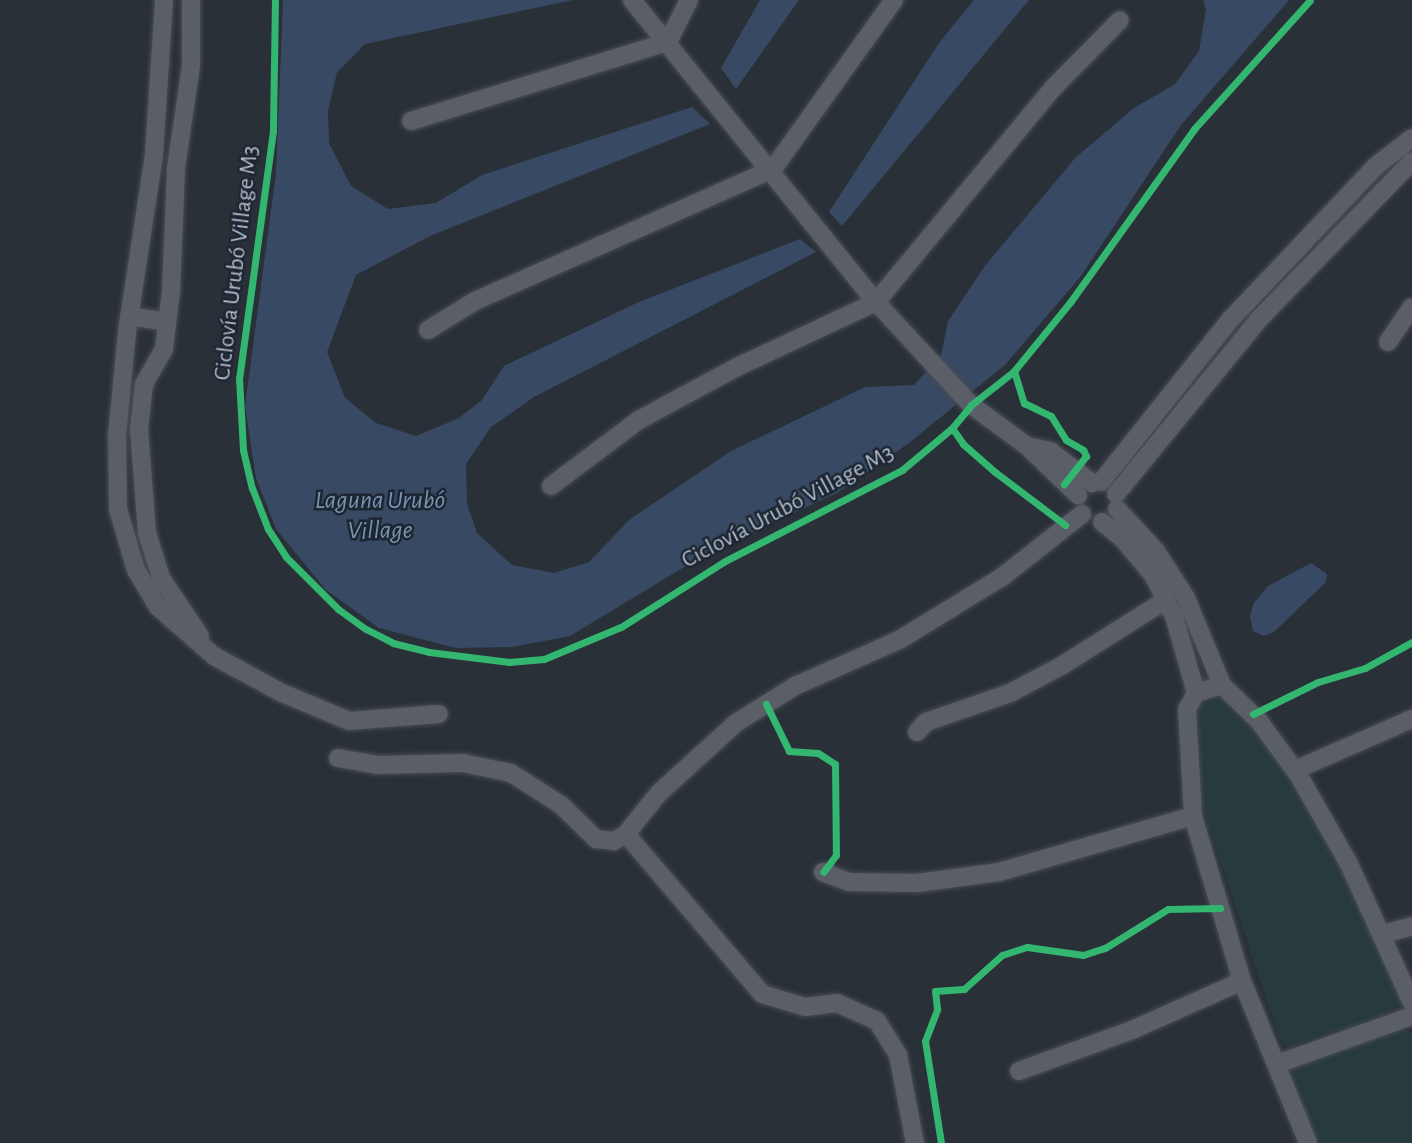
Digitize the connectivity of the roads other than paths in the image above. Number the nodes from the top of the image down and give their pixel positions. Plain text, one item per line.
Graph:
1 (164, 0) edge
2 (191, 0) edge
3 (632, 0) edge
4 (689, 0) edge
5 (894, 0) edge
6 (1120, 20) dead end
7 (668, 41) junction
8 (411, 121) dead end
9 (1412, 138) edge
10 (1412, 161) edge
11 (773, 169) junction
12 (1310, 232) junction
13 (1326, 247) junction
14 (876, 302) junction
15 (1412, 307) edge
16 (129, 316) junction
17 (167, 321) junction
18 (428, 330) dead end
19 (1388, 342) dead end
20 (551, 486) dead end
21 (1090, 487) junction
22 (1116, 501) junction
23 (1082, 513) junction
24 (1102, 522) junction
25 (1166, 600) junction
26 (214, 656) junction
27 (1222, 685) junction
28 (1196, 694) junction
29 (439, 714) dead end
30 (1412, 719) edge
31 (917, 732) dead end
32 (338, 758) dead end
33 (1295, 770) junction
34 (1193, 816) junction
35 (626, 834) junction
36 (823, 872) dead end
37 (1412, 926) edge
38 (1382, 934) junction
39 (1242, 981) junction
40 (1412, 1003) edge
41 (1412, 1016) edge
42 (1277, 1064) junction
43 (1019, 1070) dead end
44 (915, 1143) edge
45 (1307, 1143) edge

1 - 16 street
2 - 17 street
3 - 7 street
4 - 7 street
5 - 11 street
6 - 14 street
7 - 8 street
7 - 11 street
9 - 12 street
10 - 13 street
11 - 14 street
11 - 18 street
12 - 13 street
12 - 21 street
13 - 22 street
14 - 20 street
14 - 21 street
15 - 19 street
16 - 17 street
16 - 26 street
17 - 26 street
21 - 22 street
21 - 23 street
22 - 24 street
22 - 27 street
23 - 24 street
23 - 35 street
24 - 25 street
25 - 28 street
25 - 31 street
26 - 29 street
27 - 28 street
27 - 33 street
28 - 34 street
30 - 33 street
32 - 35 street
33 - 38 street
34 - 36 street
34 - 39 street
35 - 44 street
37 - 38 street
38 - 40 street
39 - 42 street
39 - 43 street
41 - 42 street
42 - 45 street

